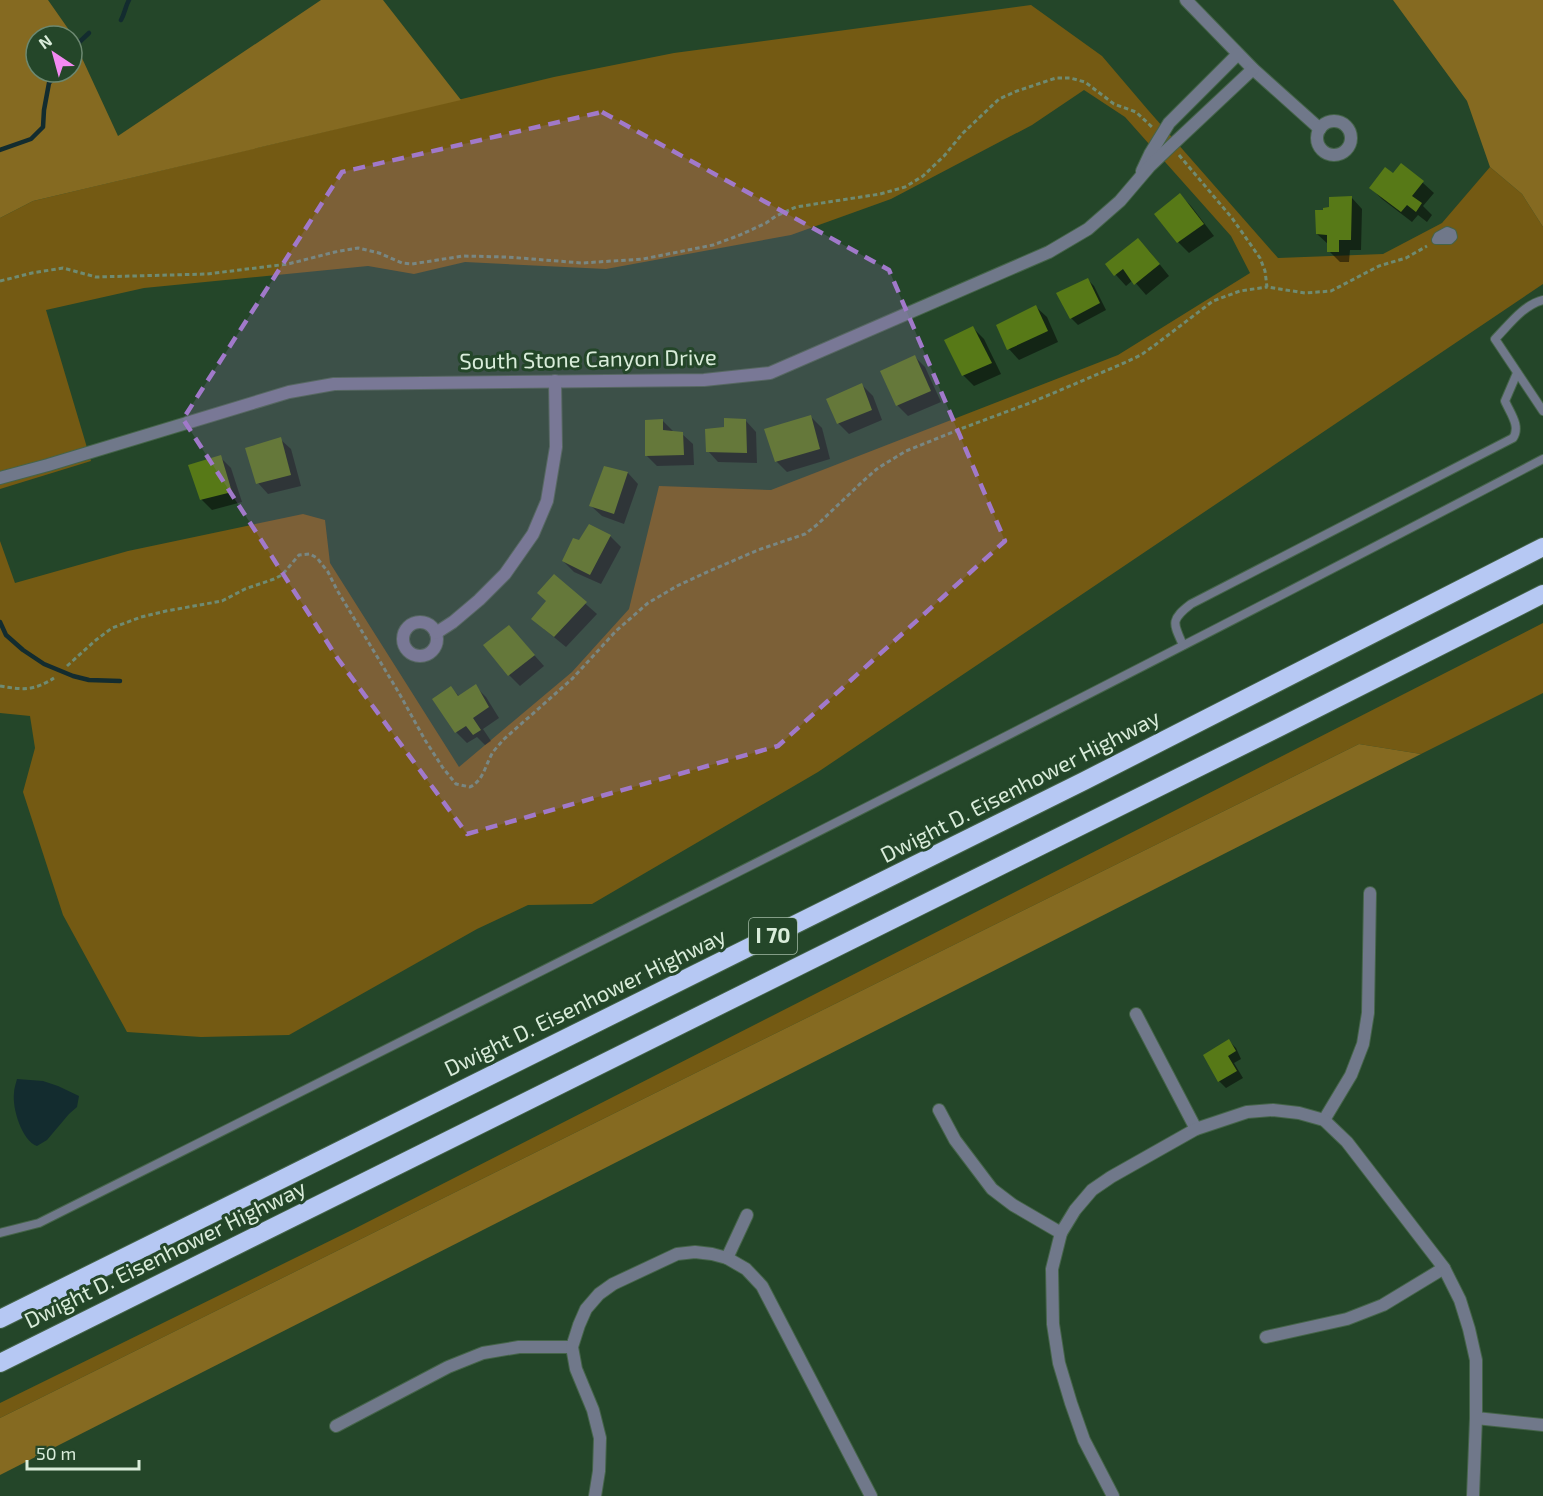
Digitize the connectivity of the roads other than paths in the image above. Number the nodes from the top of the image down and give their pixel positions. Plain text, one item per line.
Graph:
1 (1186, 0) edge
2 (1238, 54) junction
3 (1253, 69) junction
4 (1320, 129) dead end
5 (1138, 180) junction
6 (1543, 300) edge
7 (1517, 373) junction
8 (555, 381) junction
9 (1543, 411) edge
10 (1543, 459) edge
11 (0, 478) edge
12 (1543, 547) edge
13 (1543, 594) edge
14 (436, 633) dead end
15 (1183, 645) junction
16 (1371, 893) dead end
17 (1136, 1014) dead end
18 (939, 1110) dead end
19 (1324, 1120) junction
20 (1196, 1129) junction
21 (747, 1215) dead end
22 (0, 1233) edge
23 (1061, 1233) junction
24 (727, 1258) junction
25 (1444, 1269) junction
26 (0, 1319) edge
27 (1266, 1337) dead end
28 (572, 1347) junction
29 (0, 1363) edge
30 (1476, 1418) junction
31 (1543, 1425) edge
32 (336, 1426) dead end
33 (595, 1496) edge
34 (871, 1496) edge
35 (1113, 1496) edge
36 (1473, 1496) edge

1 - 2 street
2 - 3 street
2 - 5 street, South Stone Canyon Drive
3 - 4 street
3 - 5 street, South Stone Canyon Drive
5 - 8 street, South Stone Canyon Drive
6 - 7 lane
7 - 9 lane
7 - 15 lane
8 - 11 street, South Stone Canyon Drive
8 - 14 street
10 - 15 lane
12 - 26 highway, Dwight D. Eisenhower Highway / I 70
13 - 29 highway, Dwight D. Eisenhower Highway / I 70
15 - 22 lane
16 - 19 street
17 - 20 street
18 - 23 street
19 - 20 street
19 - 25 street
20 - 23 street
21 - 24 street
23 - 35 street
24 - 28 street
24 - 34 street
25 - 27 street
25 - 30 street
28 - 32 street
28 - 33 street
30 - 31 street
30 - 36 street

